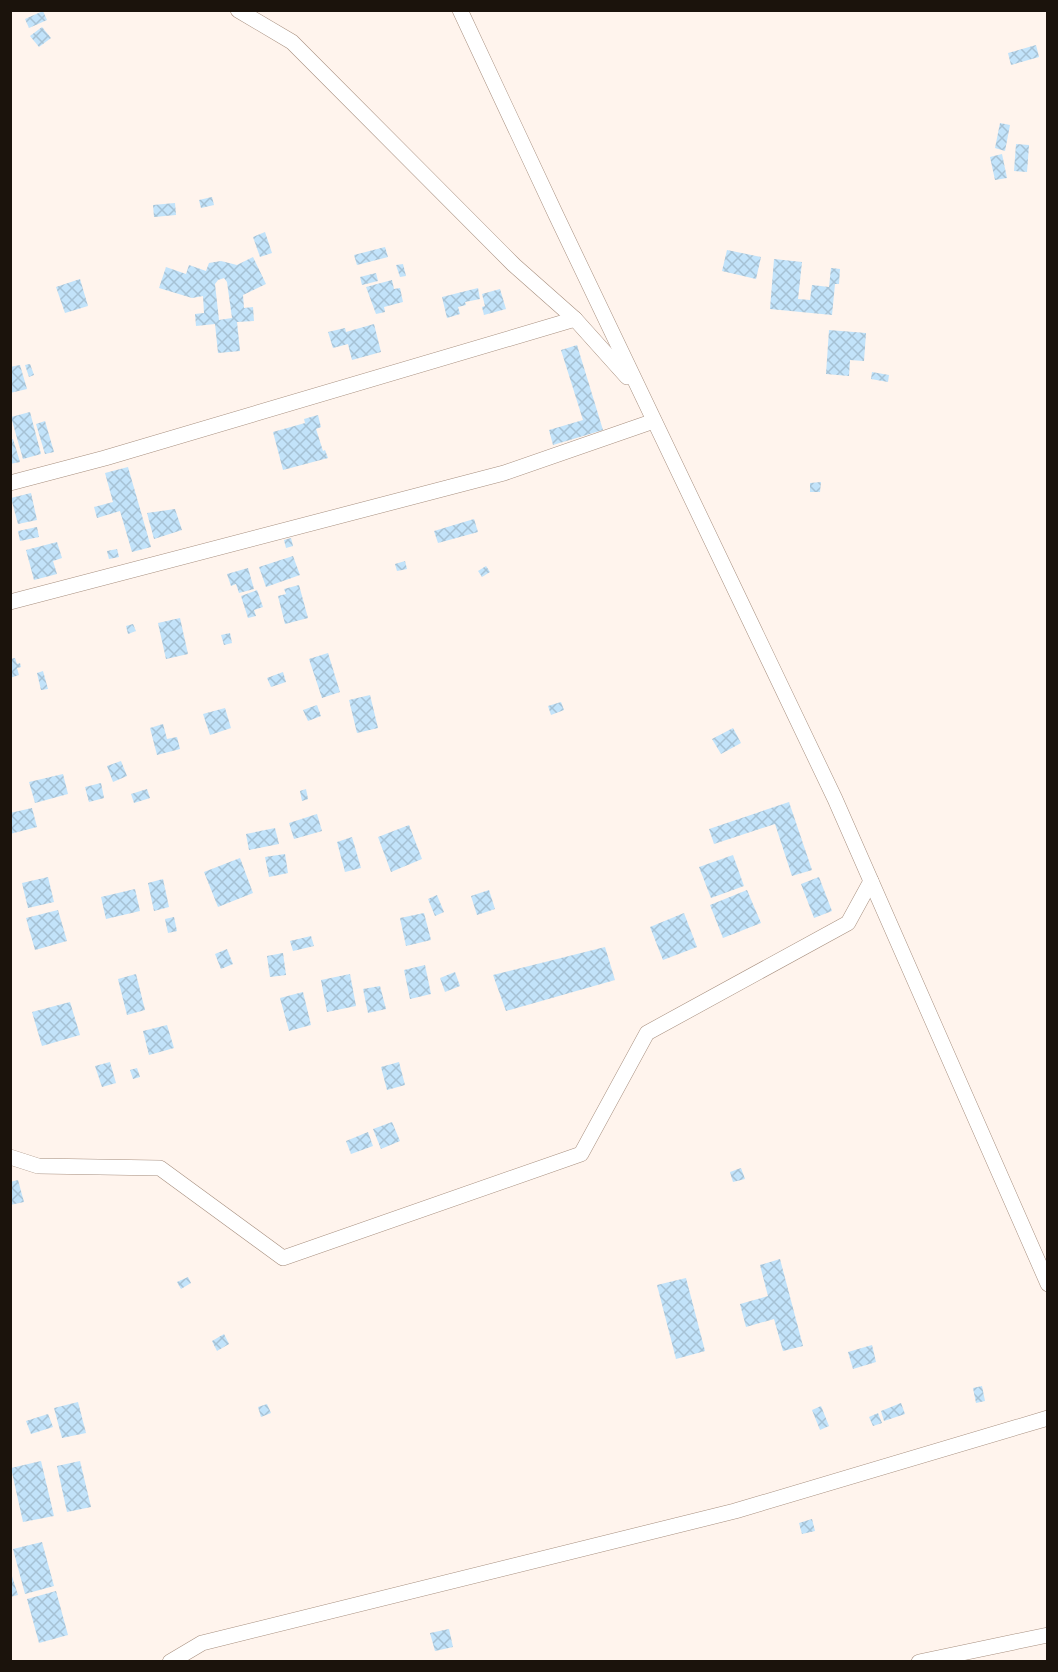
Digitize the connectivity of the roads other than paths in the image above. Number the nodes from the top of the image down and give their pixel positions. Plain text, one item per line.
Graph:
1 (238, 10) edge
2 (460, 10) edge
3 (575, 319) junction
4 (639, 389) junction
5 (654, 421) junction
6 (10, 483) edge
7 (10, 602) edge
8 (871, 881) junction
9 (10, 1157) edge
10 (1047, 1284) edge
11 (1047, 1418) edge
12 (1047, 1635) edge
13 (170, 1662) edge
14 (919, 1662) edge

1 - 3 street
2 - 4 street
3 - 4 street
3 - 6 street
4 - 5 street
5 - 7 street
5 - 8 street
8 - 9 street
8 - 10 street
11 - 13 street
12 - 14 street

